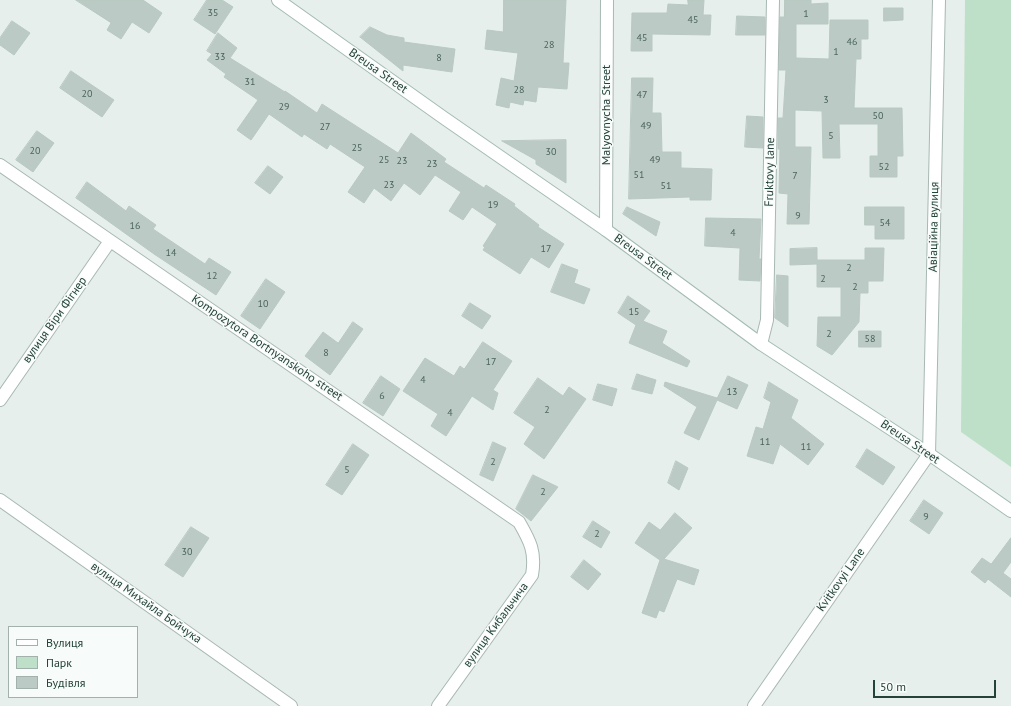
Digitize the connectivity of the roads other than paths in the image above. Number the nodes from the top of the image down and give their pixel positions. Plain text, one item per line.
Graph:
1 (278, 0) edge
2 (607, 0) edge
3 (773, 0) edge
4 (939, 0) edge
5 (0, 165) edge
6 (606, 230) junction
7 (110, 241) junction
8 (761, 344) junction
9 (0, 400) edge
10 (929, 454) junction
11 (0, 500) edge
12 (1011, 511) edge
13 (528, 538) joint
14 (760, 704) edge
15 (291, 706) edge
16 (438, 706) edge

1 - 6 street, Breusa Street
2 - 6 street, Malyovnycha Street
3 - 8 street, Fruktovy lane
4 - 10 street, Авіаційна вулиця
5 - 7 street, Kompozytora Bortnyanskoho street
6 - 8 street, Breusa Street
7 - 9 street, вулиця Віри Фігнер
7 - 13 street, Kompozytora Bortnyanskoho street
8 - 10 street, Breusa Street
10 - 12 street, Breusa Street
10 - 14 street, Kvitkovyi Lane
11 - 15 street, вулиця Михайла Бойчука
13 - 16 street, вулиця Кибальчича

